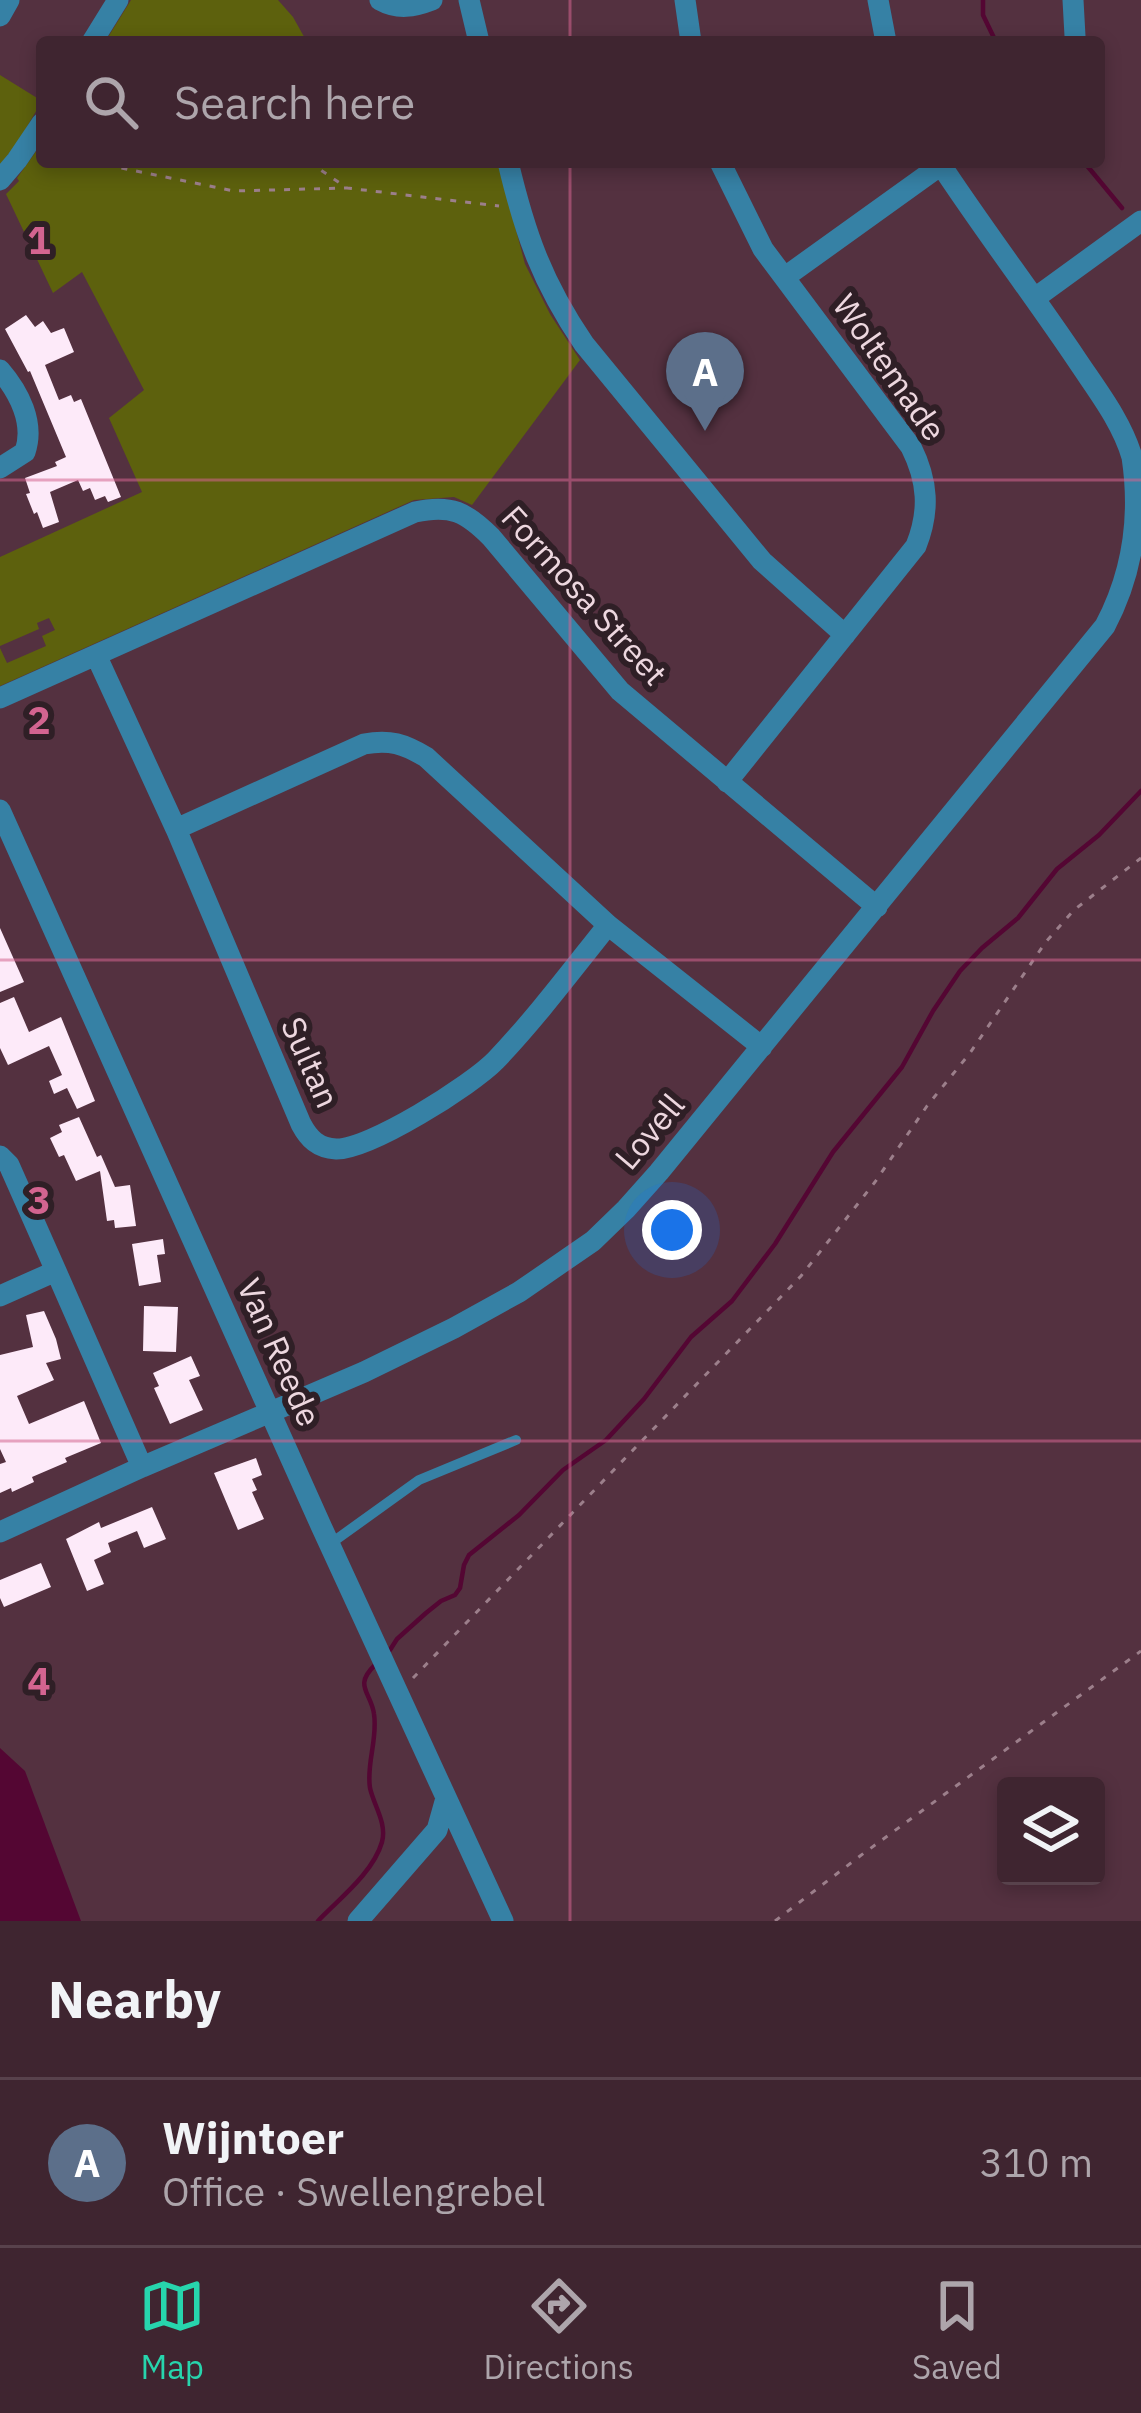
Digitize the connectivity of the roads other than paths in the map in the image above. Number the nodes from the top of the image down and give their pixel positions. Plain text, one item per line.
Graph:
1 (9, 0) edge
2 (118, 0) edge
3 (380, 0) edge
4 (432, 0) edge
5 (469, 0) edge
6 (686, 0) edge
7 (878, 0) edge
8 (1073, 0) edge
9 (0, 16) edge
10 (96, 36) edge
11 (478, 36) edge
12 (690, 36) edge
13 (885, 36) edge
14 (1075, 36) dead end
15 (36, 132) edge
16 (509, 168) edge
17 (723, 168) edge
18 (935, 168) edge
19 (943, 168) edge
20 (0, 180) edge
21 (1141, 221) edge
22 (785, 277) junction
23 (1035, 298) junction
24 (0, 370) edge
25 (1137, 459) edge
26 (0, 468) edge
27 (1139, 529) edge
28 (845, 634) junction
29 (96, 655) junction
30 (0, 698) edge
31 (727, 782) junction
32 (0, 809) edge
33 (176, 829) junction
34 (877, 907) junction
35 (608, 925) junction
36 (762, 1047) junction
37 (0, 1156) edge
38 (56, 1271) junction
39 (0, 1296) edge
40 (271, 1412) junction
41 (516, 1440) dead end
42 (142, 1467) junction
43 (0, 1532) edge
44 (330, 1544) junction
45 (446, 1798) junction
46 (358, 1921) edge
47 (503, 1921) edge

1 - 9 street
2 - 10 street
3 - 4 street
5 - 11 street
6 - 12 street
7 - 13 street
8 - 14 street
15 - 20 street
16 - 28 street
17 - 22 street, Woltemade
18 - 22 street
19 - 23 street, Lovell
21 - 23 street
22 - 28 street, Woltemade
23 - 25 street, Lovell
24 - 26 street
25 - 27 street, Lovell
27 - 34 street, Lovell
28 - 31 street, Woltemade
29 - 30 street, Formosa Street
29 - 31 street, Formosa Street
29 - 33 street, Sultan
31 - 34 street, Formosa Street
32 - 40 street, Van Reede
33 - 35 street
33 - 35 street, Sultan
34 - 36 street, Lovell
35 - 36 street
36 - 40 street, Lovell
37 - 38 street
38 - 39 street
38 - 42 street
40 - 42 street, Lovell
40 - 44 street, Van Reede
41 - 44 lane
42 - 43 street, Lovell
44 - 45 street, Van Reede
45 - 46 street
45 - 47 street, Van Reede

